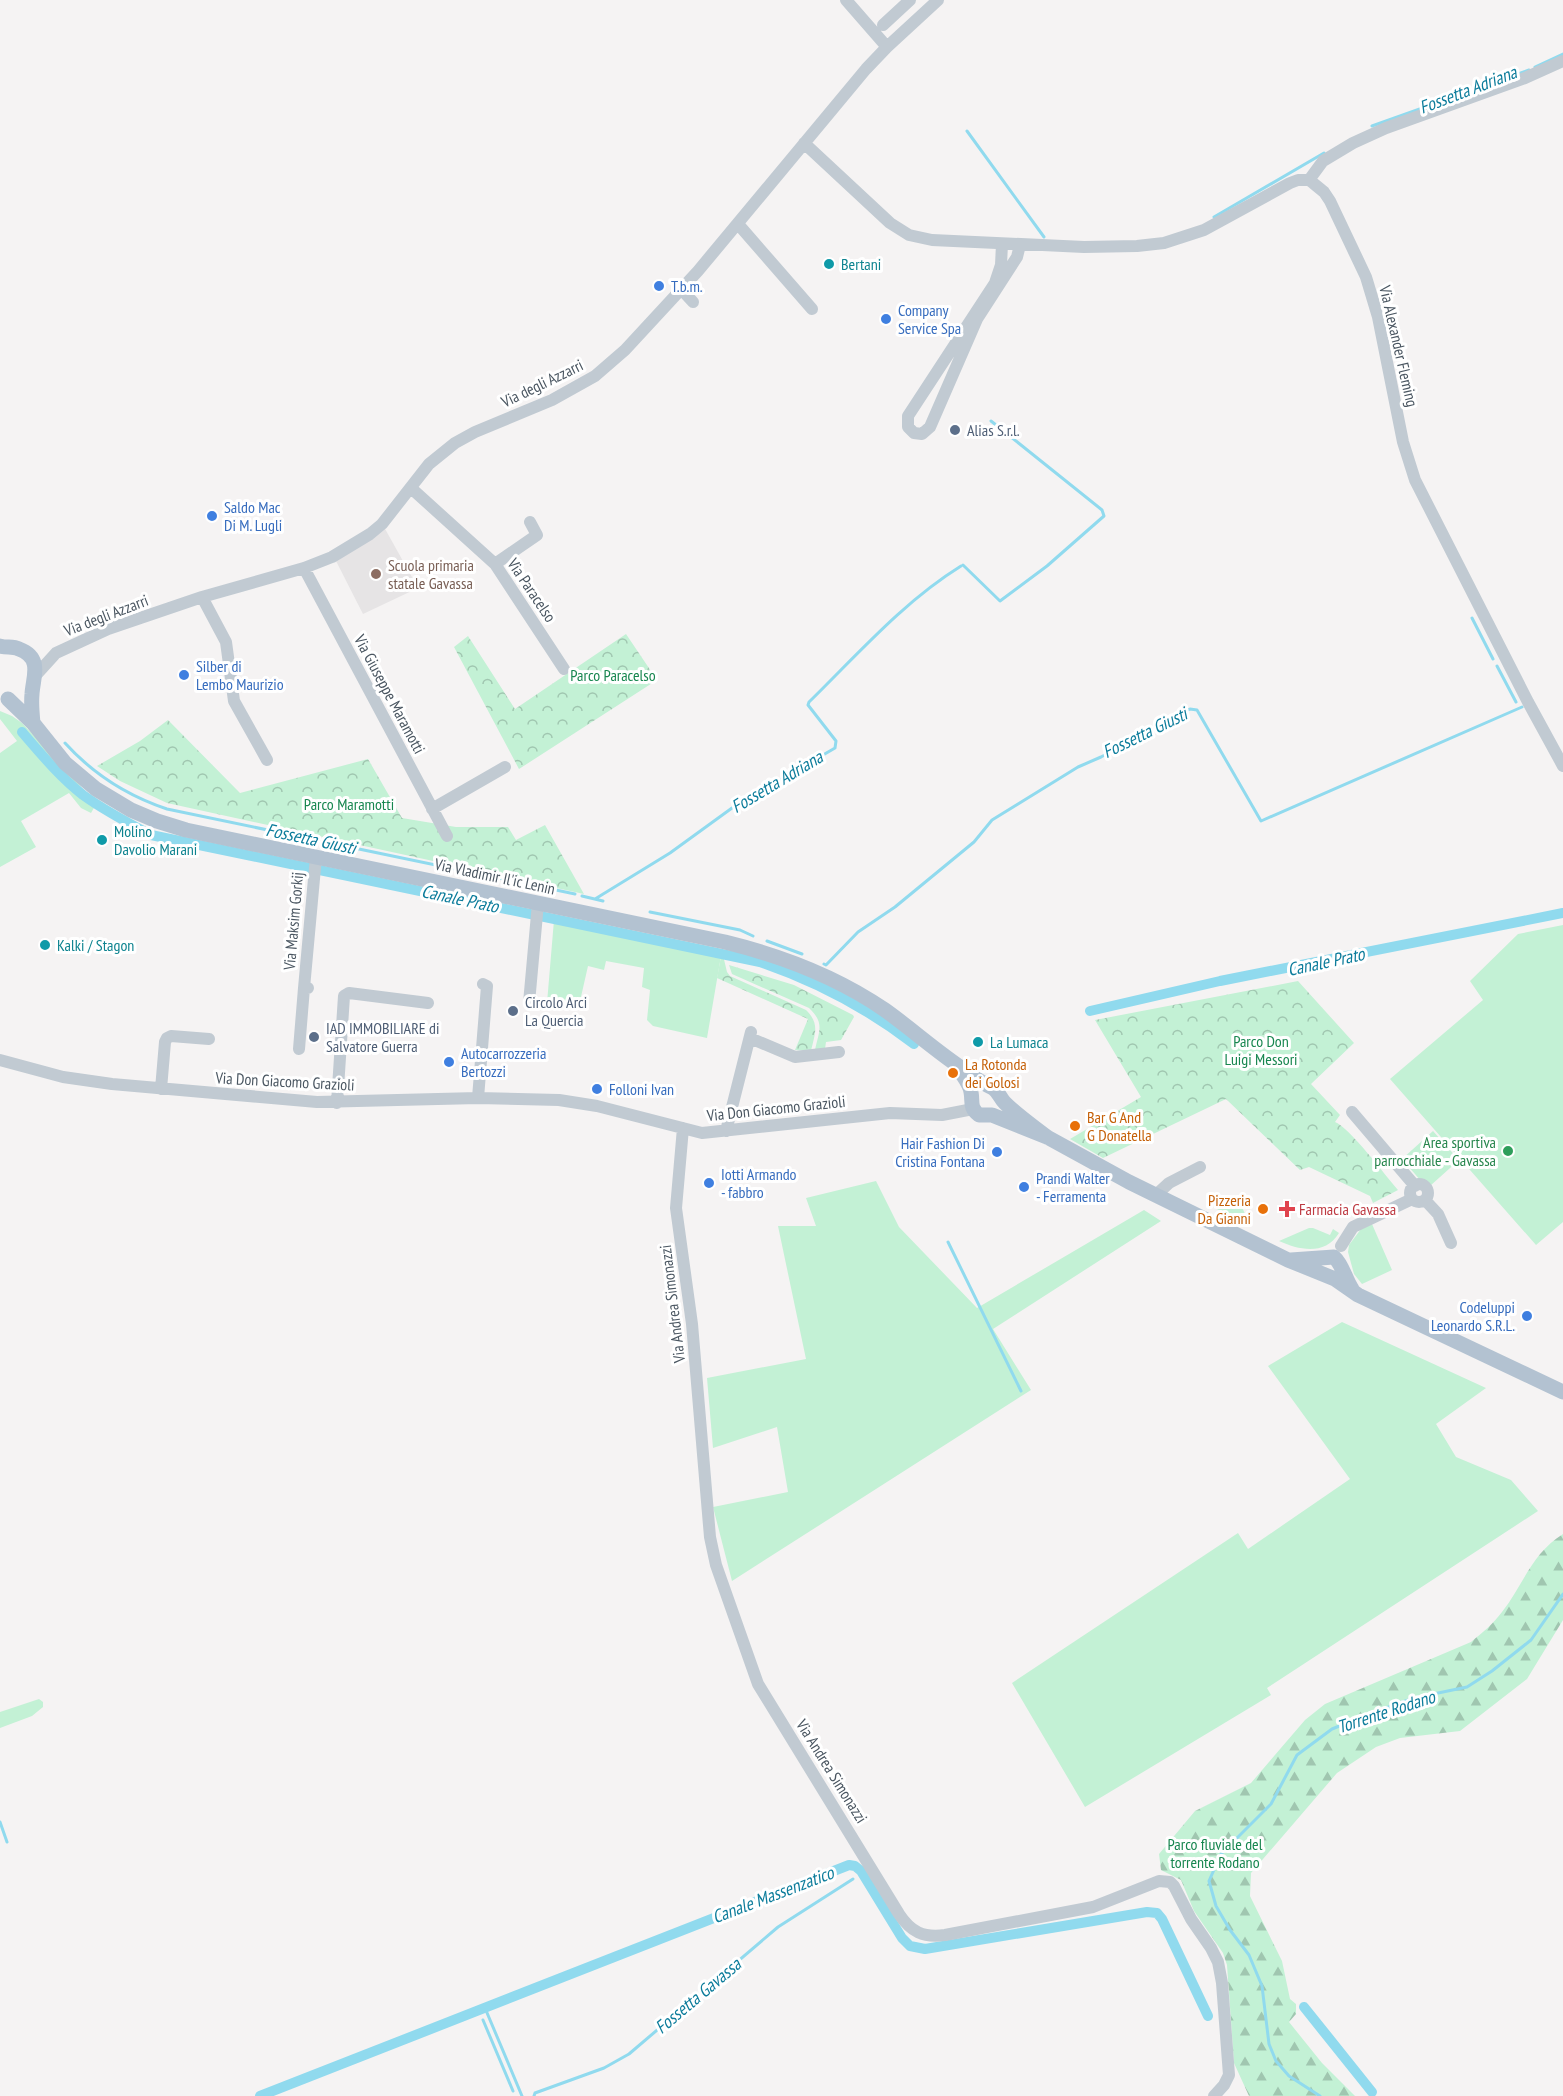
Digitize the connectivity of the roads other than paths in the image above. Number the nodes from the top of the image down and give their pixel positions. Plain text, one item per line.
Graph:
1 (846, 0) edge
2 (910, 0) edge
3 (938, 0) edge
4 (883, 25) dead end
5 (887, 47) junction
6 (1563, 61) edge
7 (804, 144) junction
8 (1309, 180) junction
9 (738, 224) junction
10 (1002, 244) junction
11 (1020, 245) junction
12 (681, 289) junction
13 (693, 302) dead end
14 (812, 309) dead end
15 (411, 488) junction
16 (530, 522) dead end
17 (495, 564) junction
18 (304, 568) junction
19 (202, 597) junction
20 (2, 648) edge
21 (26, 652) junction
22 (56, 653) junction
23 (564, 669) dead end
24 (34, 681) junction
25 (4, 698) edge
26 (33, 723) junction
27 (267, 760) dead end
28 (1563, 766) edge
29 (505, 767) dead end
30 (432, 809) junction
31 (447, 836) dead end
32 (314, 865) junction
33 (538, 908) junction
34 (483, 984) dead end
35 (428, 1003) dead end
36 (529, 1003) dead end
37 (209, 1039) dead end
38 (298, 1049) dead end
39 (840, 1052) dead end
40 (0, 1060) edge
41 (955, 1064) junction
42 (989, 1086) junction
43 (161, 1089) junction
44 (478, 1098) junction
45 (1001, 1100) junction
46 (972, 1101) junction
47 (338, 1103) junction
48 (1352, 1112) dead end
49 (992, 1115) junction
50 (683, 1128) junction
51 (726, 1131) junction
52 (1047, 1137) junction
53 (1200, 1167) dead end
54 (1156, 1195) junction
55 (1417, 1195) junction
56 (1451, 1243) dead end
57 (1333, 1263) junction
58 (1563, 1392) edge
59 (1214, 2096) edge

1 - 5 street
2 - 4 street
3 - 5 street, Via degli Azzarri
5 - 7 street, Via degli Azzarri
6 - 8 street
7 - 9 street, Via degli Azzarri
7 - 10 street
8 - 11 street
8 - 28 street, Via Alexander Fleming
9 - 12 street, Via degli Azzarri
9 - 14 street
10 - 11 street
10 - 11 street
12 - 13 street
12 - 15 street, Via degli Azzarri
15 - 17 street, Via Paracelso
15 - 18 street, Via degli Azzarri
16 - 17 street
17 - 23 street, Via Paracelso
18 - 19 street, Via degli Azzarri
18 - 30 street, Via Giuseppe Maramotti
19 - 22 street, Via degli Azzarri
19 - 27 street
20 - 21 main road
21 - 22 street, Via degli Azzarri
21 - 24 main road
22 - 24 street, Via degli Azzarri
24 - 25 main road, Via Vladimir Il'ic Lenin
24 - 26 main road
25 - 26 main road, Via Vladimir Il'ic Lenin
26 - 32 main road, Via Vladimir Il'ic Lenin
29 - 30 street
30 - 31 street, Via Giuseppe Maramotti
32 - 33 main road, Via Vladimir Il'ic Lenin
32 - 38 street, Via Maksim Gorkij
33 - 36 street
33 - 41 main road, Via Vladimir Il'ic Lenin
34 - 44 street
35 - 47 street
37 - 43 street
39 - 51 street
40 - 43 street, Via Don Giacomo Grazioli
41 - 42 main road, Via Vladimir Il'ic Lenin
41 - 46 main road, Via Vladimir Il'ic Lenin
42 - 45 main road, Via Vladimir Il'ic Lenin
42 - 46 main road
43 - 47 street, Via Don Giacomo Grazioli
44 - 47 street, Via Don Giacomo Grazioli
44 - 50 street, Via Don Giacomo Grazioli
45 - 49 main road
45 - 52 main road, Via Vladimir Il'ic Lenin
46 - 49 main road
46 - 51 street, Via Don Giacomo Grazioli
48 - 55 street
49 - 52 main road
50 - 51 street, Via Don Giacomo Grazioli
50 - 59 street, Via Andrea Simonazzi
52 - 54 main road
53 - 54 street
54 - 57 main road
55 - 56 street
55 - 57 street
57 - 58 main road

